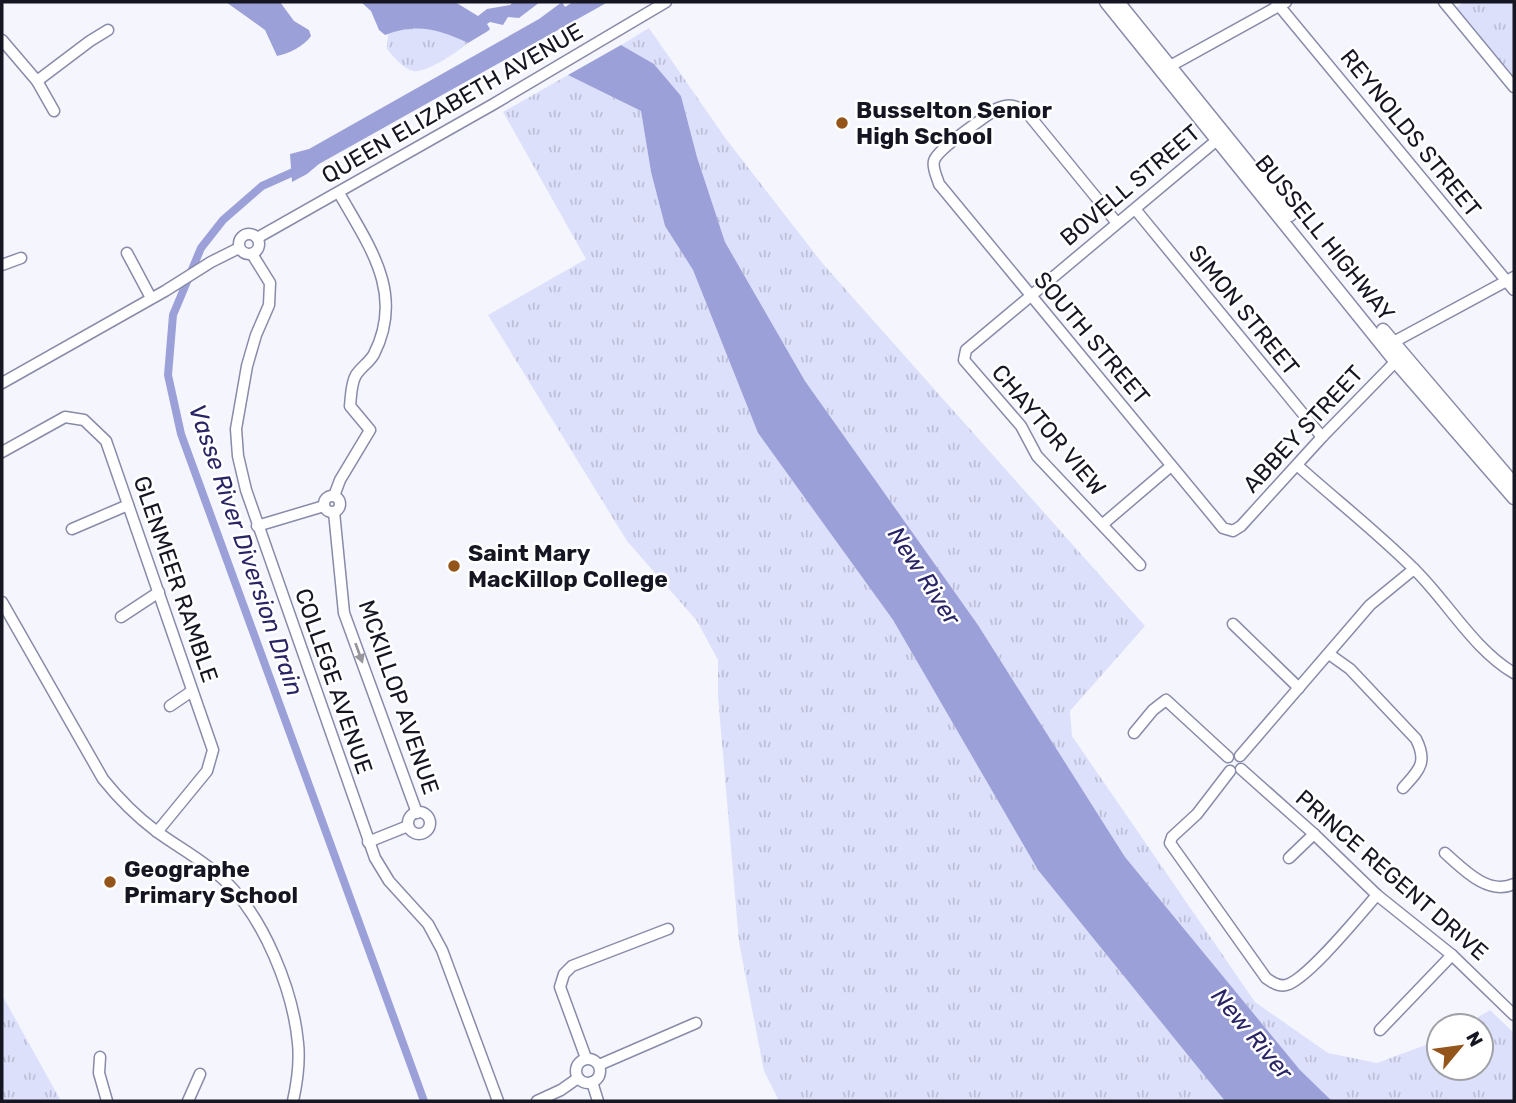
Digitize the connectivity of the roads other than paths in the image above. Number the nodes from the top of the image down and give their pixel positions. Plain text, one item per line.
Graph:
1 (666, 2) edge
2 (1106, 2) edge
3 (1118, 2) edge
4 (1444, 2) edge
5 (1280, 3) edge
6 (108, 30) dead end
7 (2, 40) edge
8 (1165, 68) junction
9 (37, 81) junction
10 (1514, 87) edge
11 (54, 111) dead end
12 (1221, 136) junction
13 (339, 193) junction
14 (1135, 209) junction
15 (1117, 222) junction
16 (257, 238) junction
17 (239, 248) junction
18 (127, 253) dead end
19 (252, 254) junction
20 (20, 258) dead end
21 (2, 265) edge
22 (1512, 282) edge
23 (1031, 297) junction
24 (151, 299) junction
25 (1390, 345) junction
26 (1399, 357) junction
27 (2, 383) edge
28 (1322, 437) junction
29 (2, 452) edge
30 (1171, 466) junction
31 (1297, 466) junction
32 (1514, 484) edge
33 (334, 496) junction
34 (1514, 498) edge
35 (128, 505) junction
36 (324, 506) junction
37 (334, 512) junction
38 (1103, 524) junction
39 (257, 526) junction
40 (72, 529) dead end
41 (1233, 531) joint
42 (1140, 565) dead end
43 (1414, 569) junction
44 (159, 592) junction
45 (2, 602) edge
46 (121, 617) dead end
47 (1233, 624) dead end
48 (1329, 653) junction
49 (1514, 673) edge
50 (1299, 688) junction
51 (192, 691) junction
52 (170, 706) dead end
53 (1134, 733) dead end
54 (1234, 756) junction
55 (1236, 770) junction
56 (1403, 788) dead end
57 (417, 813) junction
58 (408, 826) junction
59 (157, 832) junction
60 (1314, 834) junction
61 (368, 842) junction
62 (1445, 853) dead end
63 (1289, 858) dead end
64 (1514, 884) edge
65 (1377, 895) junction
66 (668, 929) dead end
67 (1452, 955) junction
68 (1514, 1015) edge
69 (696, 1023) dead end
70 (1380, 1030) dead end
71 (100, 1057) dead end
72 (586, 1058) junction
73 (599, 1065) junction
74 (200, 1074) dead end
75 (578, 1078) junction
76 (592, 1082) junction
77 (107, 1101) edge
78 (188, 1101) edge
79 (293, 1101) edge
80 (498, 1101) edge
81 (537, 1101) edge
82 (598, 1101) edge

1 - 13 street, QUEEN ELIZABETH AVENUE
2 - 8 main road, BUSSELL HIGHWAY
3 - 8 main road, BUSSELL HIGHWAY
4 - 10 street
5 - 8 street
5 - 22 street, REYNOLDS STREET
6 - 9 street
7 - 9 street
8 - 12 main road, BUSSELL HIGHWAY
9 - 11 street
12 - 14 street, BOVELL STREET
12 - 25 main road, BUSSELL HIGHWAY
13 - 16 street, QUEEN ELIZABETH AVENUE
13 - 33 street
14 - 15 street, BOVELL STREET
14 - 28 street, SIMON STREET
15 - 23 street, BOVELL STREET
15 - 23 street, SOUTH STREET
16 - 17 street
16 - 19 street
17 - 19 street
17 - 24 street
18 - 24 street
19 - 39 street, COLLEGE AVENUE
20 - 21 street
22 - 25 street
23 - 30 street, SOUTH STREET
23 - 38 street, CHAYTOR VIEW
24 - 27 street
25 - 26 main road, BUSSELL HIGHWAY
26 - 28 street, ABBEY STREET
26 - 32 main road, BUSSELL HIGHWAY
26 - 34 main road, BUSSELL HIGHWAY
28 - 31 street, ABBEY STREET
29 - 35 street, GLENMEER RAMBLE
30 - 38 street
30 - 41 street, SOUTH STREET
31 - 41 street, ABBEY STREET
31 - 43 street
33 - 36 street
33 - 37 street
35 - 40 street
35 - 44 street, GLENMEER RAMBLE
36 - 37 street
36 - 39 street
37 -> 57 street, MCKILLOP AVENUE
38 - 42 street, CHAYTOR VIEW
39 - 61 street, COLLEGE AVENUE
43 - 48 street
43 - 49 street
44 - 46 street
44 - 51 street, GLENMEER RAMBLE
45 - 59 street
47 - 50 street
48 - 50 street
48 - 56 street
50 - 54 street
51 - 52 street
51 - 59 street, GLENMEER RAMBLE
53 - 54 street
54 - 55 street
54 - 55 street
55 - 60 street, PRINCE REGENT DRIVE
55 - 65 street
57 - 58 street
57 - 58 street
58 - 61 street
59 - 79 street
60 - 63 street
60 - 65 street, PRINCE REGENT DRIVE
61 - 80 street, COLLEGE AVENUE
62 - 64 street
65 - 67 street, PRINCE REGENT DRIVE
66 - 72 street
67 - 68 street, PRINCE REGENT DRIVE
67 - 70 street
69 - 73 street
71 - 77 street
72 - 73 street
72 - 75 street
73 - 76 street
74 - 78 street
75 - 76 street
75 - 81 street
76 - 82 street

